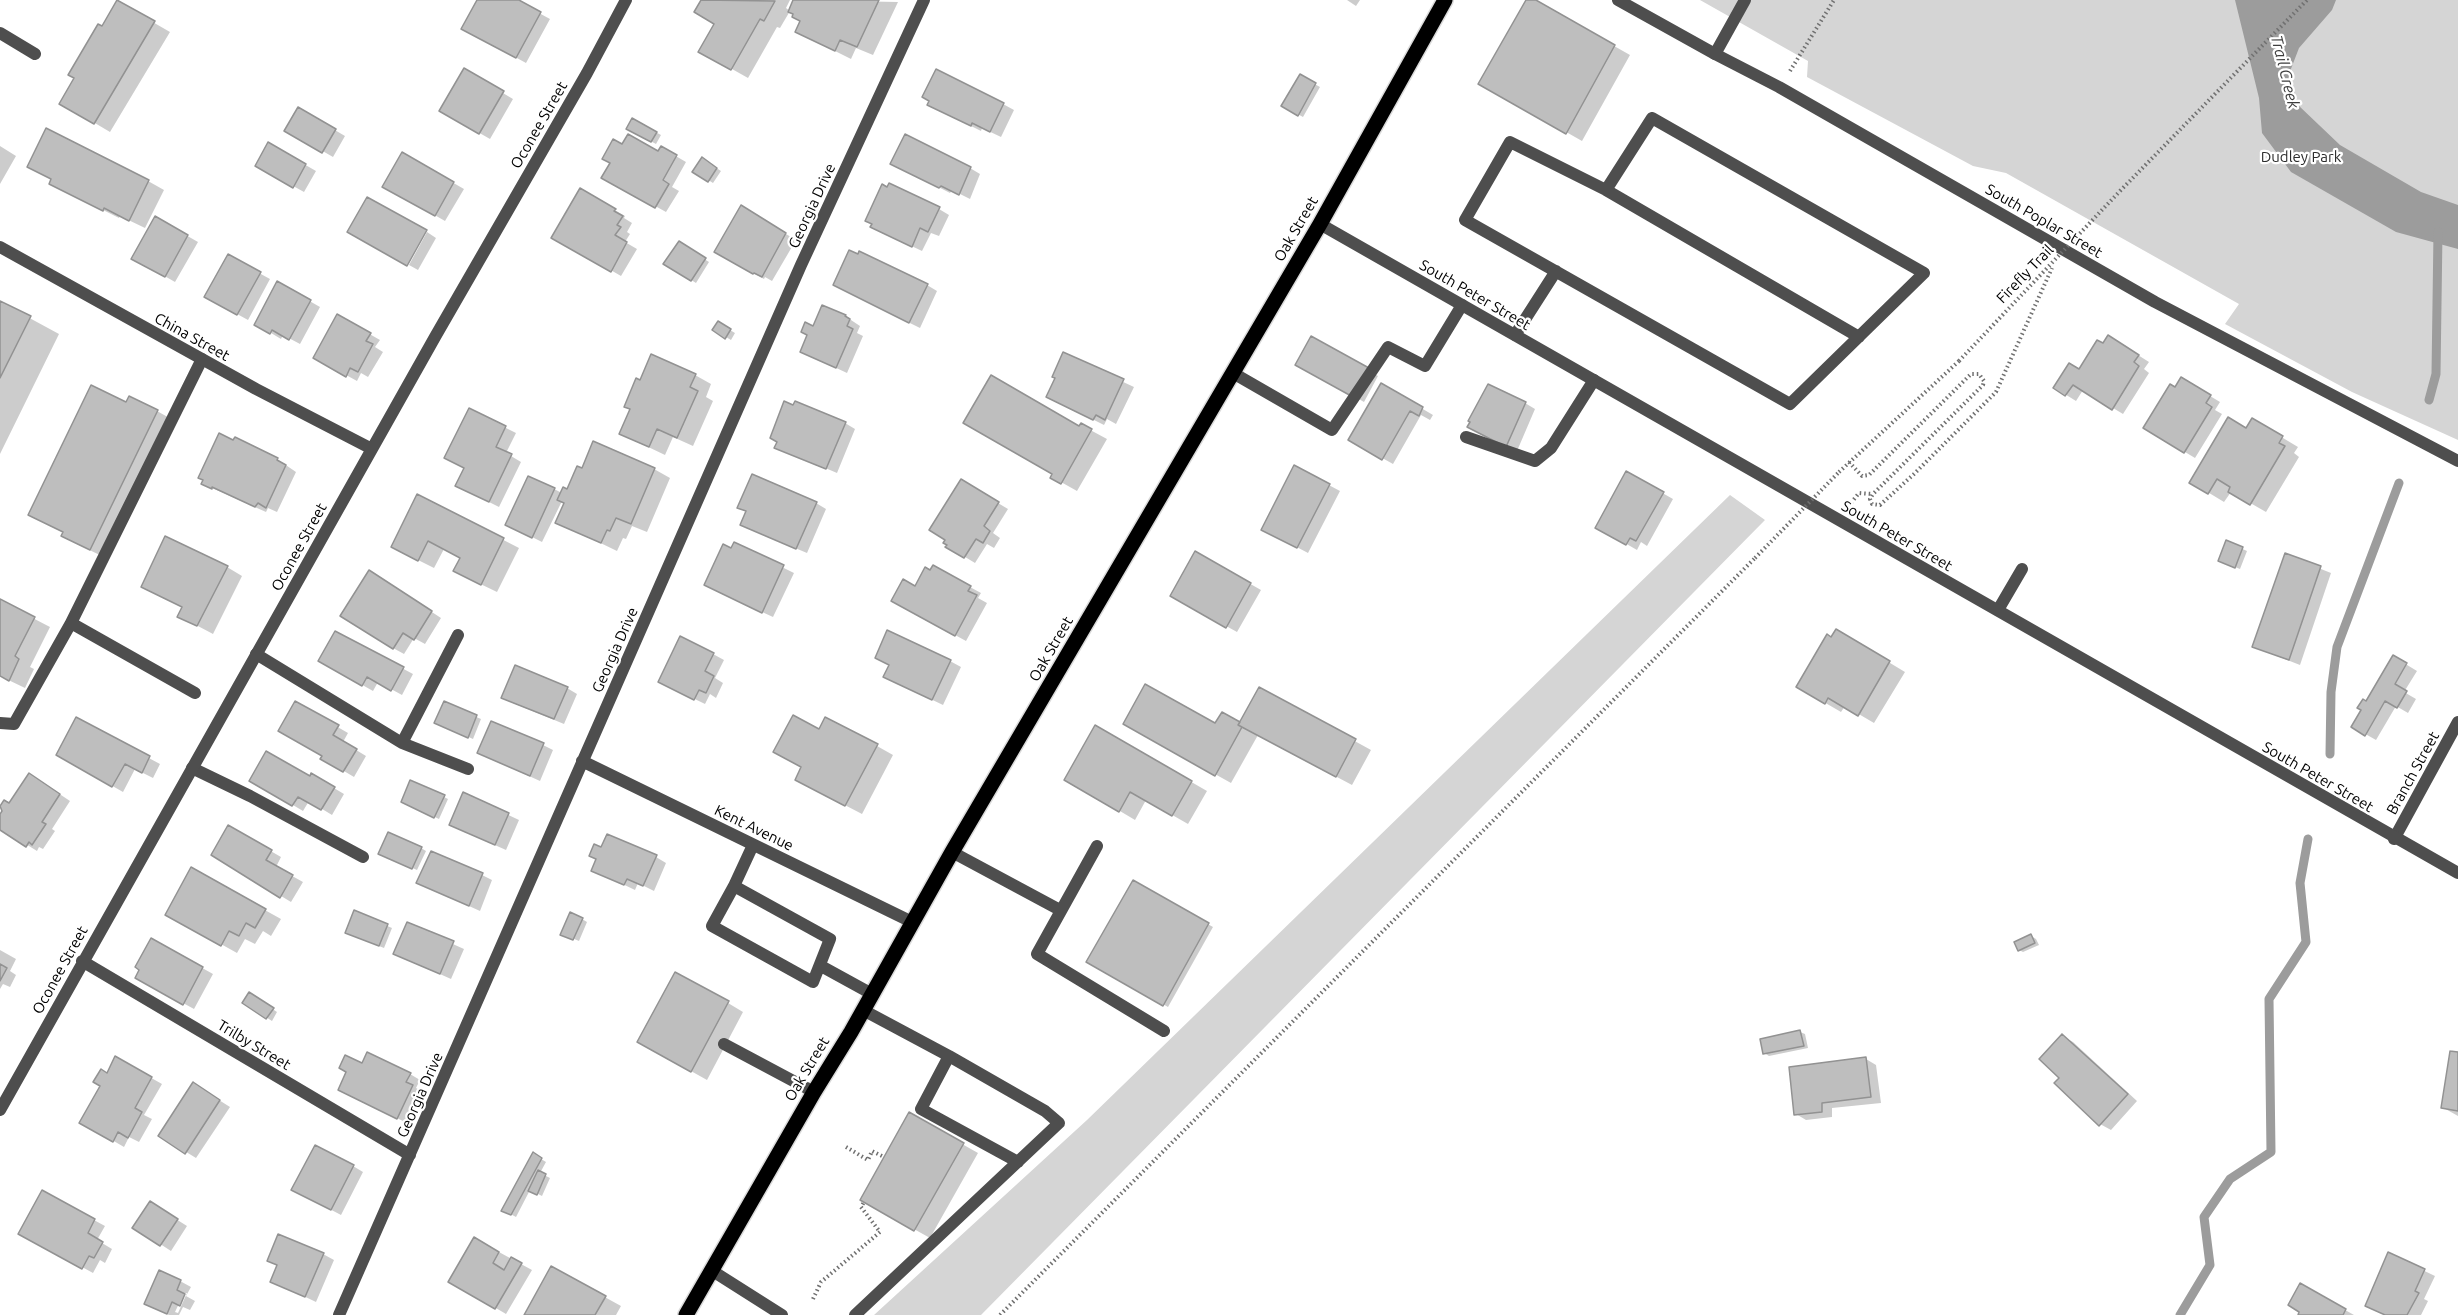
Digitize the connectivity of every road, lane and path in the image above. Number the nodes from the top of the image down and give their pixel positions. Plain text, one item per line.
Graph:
1 (626, 0) edge
2 (924, 0) edge
3 (1445, 0) edge
4 (1618, 0) edge
5 (1745, 0) edge
6 (1834, 0) edge
7 (2307, 0) edge
8 (0, 33) edge
9 (35, 54) dead end
10 (1715, 54) junction
11 (1779, 87) junction
12 (1606, 190) junction
13 (1320, 224) junction
14 (0, 247) edge
15 (2052, 268) dead end
16 (1556, 271) junction
17 (1462, 305) junction
18 (1515, 335) junction
19 (1859, 337) junction
20 (202, 359) junction
21 (1233, 373) junction
22 (1594, 380) junction
23 (1466, 437) dead end
24 (372, 449) junction
25 (2458, 461) edge
26 (1849, 462) junction
27 (1873, 494) junction
28 (1847, 507) dead end
29 (2022, 569) dead end
30 (1998, 610) junction
31 (71, 623) junction
32 (458, 635) dead end
33 (256, 654) junction
34 (195, 693) dead end
35 (2458, 722) edge
36 (0, 723) edge
37 (402, 743) junction
38 (582, 762) junction
39 (192, 768) junction
40 (468, 769) dead end
41 (2394, 839) junction
42 (753, 845) junction
43 (1097, 846) dead end
44 (952, 852) junction
45 (363, 857) dead end
46 (2458, 873) edge
47 (734, 886) junction
48 (1060, 910) junction
49 (912, 922) junction
50 (82, 961) junction
51 (821, 966) junction
52 (872, 994) junction
53 (863, 1010) junction
54 (1164, 1031) dead end
55 (724, 1044) dead end
56 (950, 1056) junction
57 (814, 1092) junction
58 (0, 1110) edge
59 (846, 1148) dead end
60 (410, 1155) junction
61 (884, 1157) dead end
62 (1018, 1162) junction
63 (864, 1202) dead end
64 (711, 1270) junction
65 (813, 1299) dead end
66 (339, 1315) edge
67 (686, 1315) edge
68 (782, 1315) edge
69 (855, 1315) edge
70 (999, 1315) edge

1 - 24 street, Oconee Street
2 - 38 street, Georgia Drive
3 - 13 main road, Oak Street
4 - 10 street, South Poplar Street
5 - 10 street
6 - 11 path
7 - 26 path, Firefly Trail, bridge
8 - 9 street
10 - 11 street, South Poplar Street
11 - 25 street, South Poplar Street
12 - 16 street
12 - 19 street
12 - 19 street
13 - 17 street, South Peter Street
13 - 21 main road, Oak Street
14 - 20 street, China Street
15 - 27 path
16 - 18 street
16 - 19 street
17 - 18 street, South Peter Street
17 - 21 street
18 - 22 street, South Peter Street
20 - 24 street, China Street
20 - 31 street
21 - 44 main road, Oak Street
22 - 23 street
22 - 30 street, South Peter Street
24 - 33 street, Oconee Street
26 - 27 path
26 - 70 path, Firefly Trail, bridge
27 - 28 path
29 - 30 street
30 - 41 street, South Peter Street
31 - 34 street
31 - 36 street
32 - 37 street
33 - 37 street
33 - 39 street, Oconee Street
35 - 41 street, Branch Street
37 - 40 street
38 - 42 street, Kent Avenue
38 - 60 street, Georgia Drive
39 - 45 street
39 - 50 street, Oconee Street
41 - 46 street, South Peter Street
42 - 47 street
42 - 49 street, Kent Avenue
43 - 48 street
44 - 48 street
44 - 49 main road, Oak Street
47 - 51 street
47 - 51 street
48 - 54 street
49 - 52 main road, Oak Street
50 - 58 street, Oconee Street
50 - 60 street, Trilby Street
51 - 52 street
52 - 53 main road, Oak Street
53 - 56 street
53 - 57 main road, Oak Street
55 - 57 street
56 - 62 street
56 - 62 street
57 - 64 main road, Oak Street
59 - 61 path
60 - 66 street, Georgia Drive
62 - 69 street
63 - 65 path
64 - 67 main road, Oak Street
64 - 68 street

